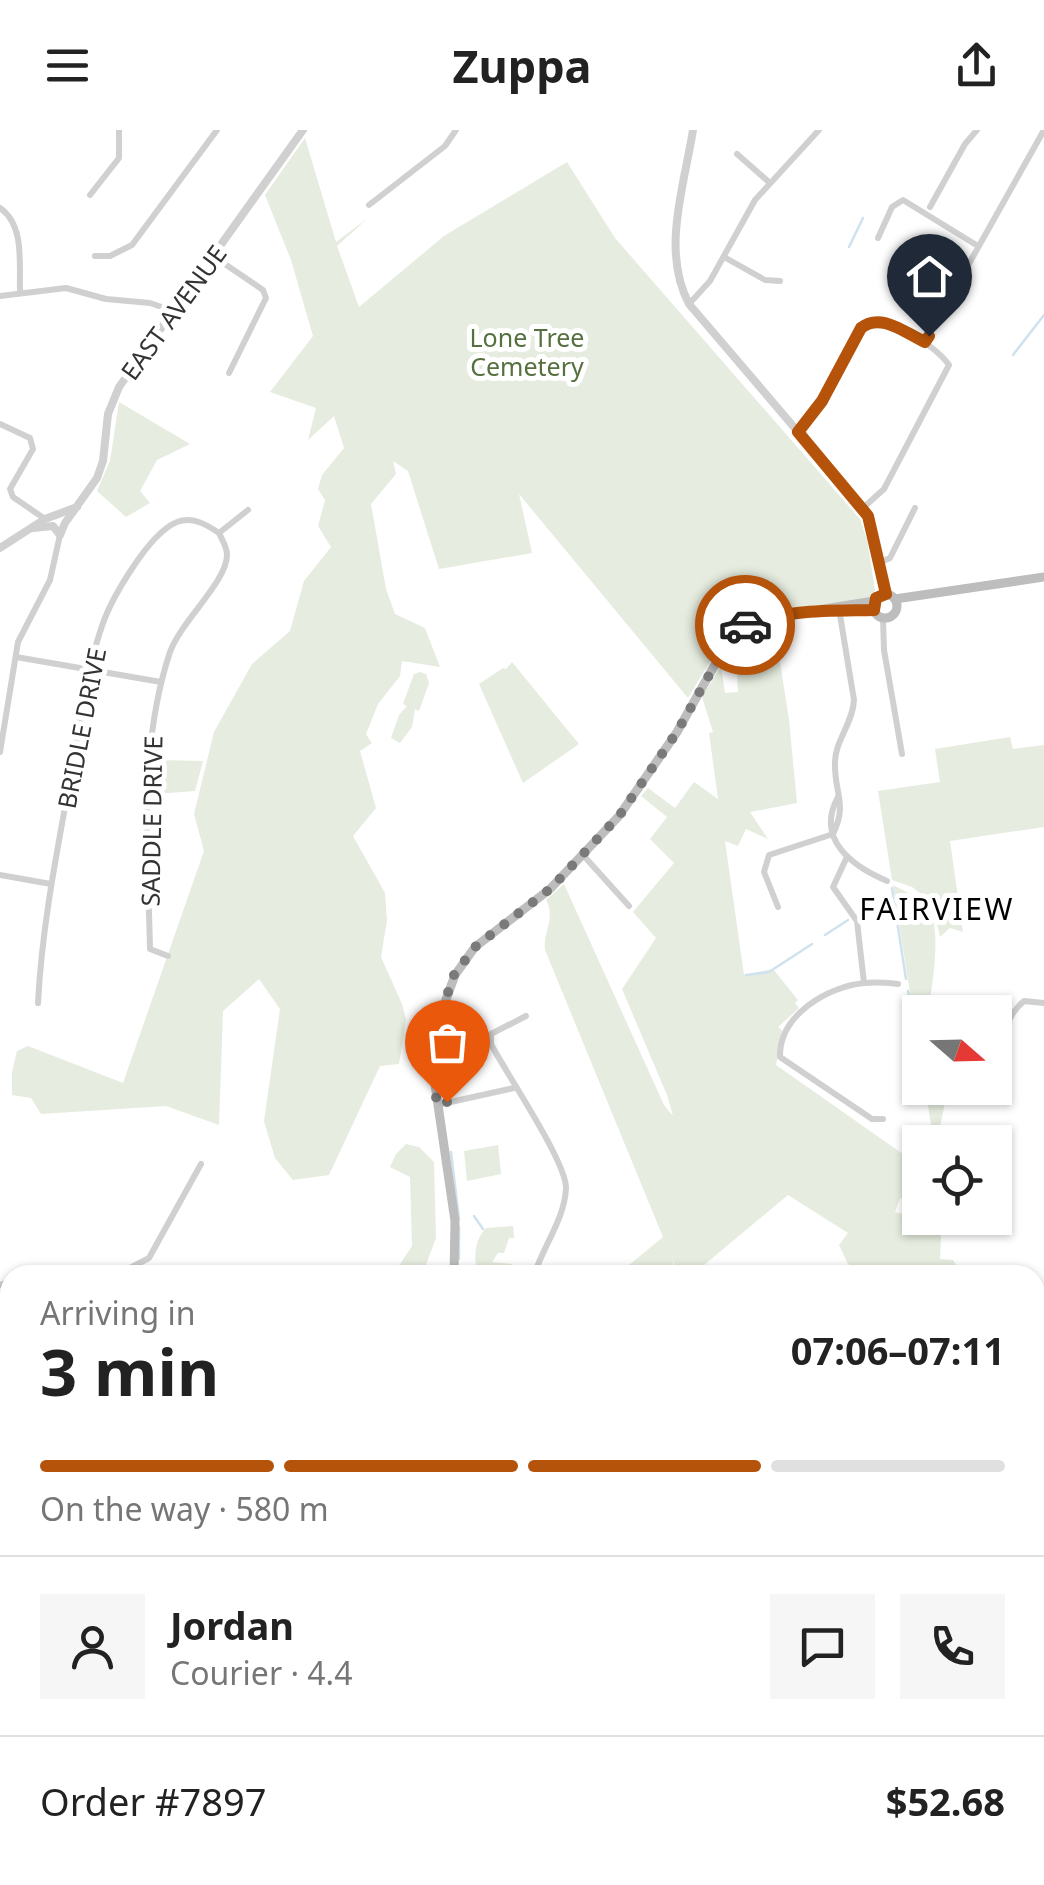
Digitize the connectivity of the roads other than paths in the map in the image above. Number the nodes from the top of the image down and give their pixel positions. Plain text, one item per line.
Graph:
1 (120, 130) edge
2 (217, 130) edge
3 (302, 130) edge
4 (456, 130) edge
5 (694, 130) edge
6 (819, 130) edge
7 (977, 130) edge
8 (1044, 130) edge
9 (737, 154) dead end
10 (770, 184) junction
11 (90, 195) dead end
12 (370, 205) dead end
13 (930, 206) dead end
14 (0, 208) edge
15 (878, 238) dead end
16 (978, 246) junction
17 (95, 256) dead end
18 (213, 256) junction
19 (724, 257) junction
20 (780, 281) dead end
21 (20, 292) junction
22 (0, 296) edge
23 (947, 302) dead end
24 (689, 304) junction
25 (173, 311) junction
26 (942, 312) dead end
27 (925, 342) junction
28 (229, 373) dead end
29 (0, 424) edge
30 (798, 432) junction
31 (77, 507) junction
32 (863, 508) junction
33 (915, 508) dead end
34 (248, 510) dead end
35 (45, 519) junction
36 (33, 528) junction
37 (57, 530) junction
38 (220, 533) junction
39 (0, 548) edge
40 (878, 564) junction
41 (1044, 577) edge
42 (885, 601) junction
43 (839, 608) junction
44 (886, 618) junction
45 (16, 657) junction
46 (90, 670) junction
47 (160, 682) junction
48 (0, 752) edge
49 (902, 754) dead end
50 (838, 796) junction
51 (829, 819) junction
52 (840, 822) junction
53 (833, 834) junction
54 (583, 855) junction
55 (846, 859) junction
56 (0, 875) edge
57 (887, 881) dead end
58 (51, 884) junction
59 (630, 906) dead end
60 (778, 907) dead end
61 (168, 956) dead end
62 (864, 983) junction
63 (898, 984) dead end
64 (1044, 1003) edge
65 (38, 1004) dead end
66 (1012, 1011) edge
67 (526, 1016) dead end
68 (514, 1088) junction
69 (437, 1105) junction
70 (883, 1118) dead end
71 (201, 1164) dead end
72 (135, 1265) edge
73 (454, 1265) edge
74 (538, 1265) edge

1 - 11 street
2 - 17 street
3 - 18 street, EAST AVENUE
4 - 12 street
5 - 24 street
6 - 10 street
7 - 13 street
8 - 16 street
9 - 10 street
10 - 19 street
14 - 21 street
15 - 16 street
16 - 23 street
18 - 25 street, EAST AVENUE
18 - 28 street
19 - 20 street
19 - 24 street
21 - 22 street
21 - 25 street
24 - 30 street
25 - 31 street, EAST AVENUE
26 - 27 street
27 - 30 street
27 - 32 street
29 - 35 street
30 - 32 street
31 - 35 street
31 - 37 street, EAST AVENUE
32 - 40 street
33 - 40 street
34 - 38 street
35 - 36 street
35 - 37 street
36 - 37 street
36 - 39 street
37 - 45 street
38 - 46 street, BRIDLE DRIVE
38 - 47 street, SADDLE DRIVE
40 - 42 street
41 - 42 main road
42 - 43 main road
42 - 44 main road
42 - 44 main road
43 - 50 street
43 - 54 main road
44 - 49 street
45 - 46 street
45 - 48 street
46 - 47 street
46 - 58 street, BRIDLE DRIVE
47 - 61 street, SADDLE DRIVE
50 - 51 street
50 - 52 street
51 - 52 street
51 - 53 street
52 - 53 street
53 - 55 street
53 - 60 street
54 - 59 street
54 - 69 main road
55 - 57 street
55 - 62 street
56 - 58 street
58 - 65 street, BRIDLE DRIVE
62 - 63 street
62 - 70 street
64 - 66 street
67 - 68 street
68 - 69 street
68 - 74 street
69 - 73 main road
71 - 72 street

